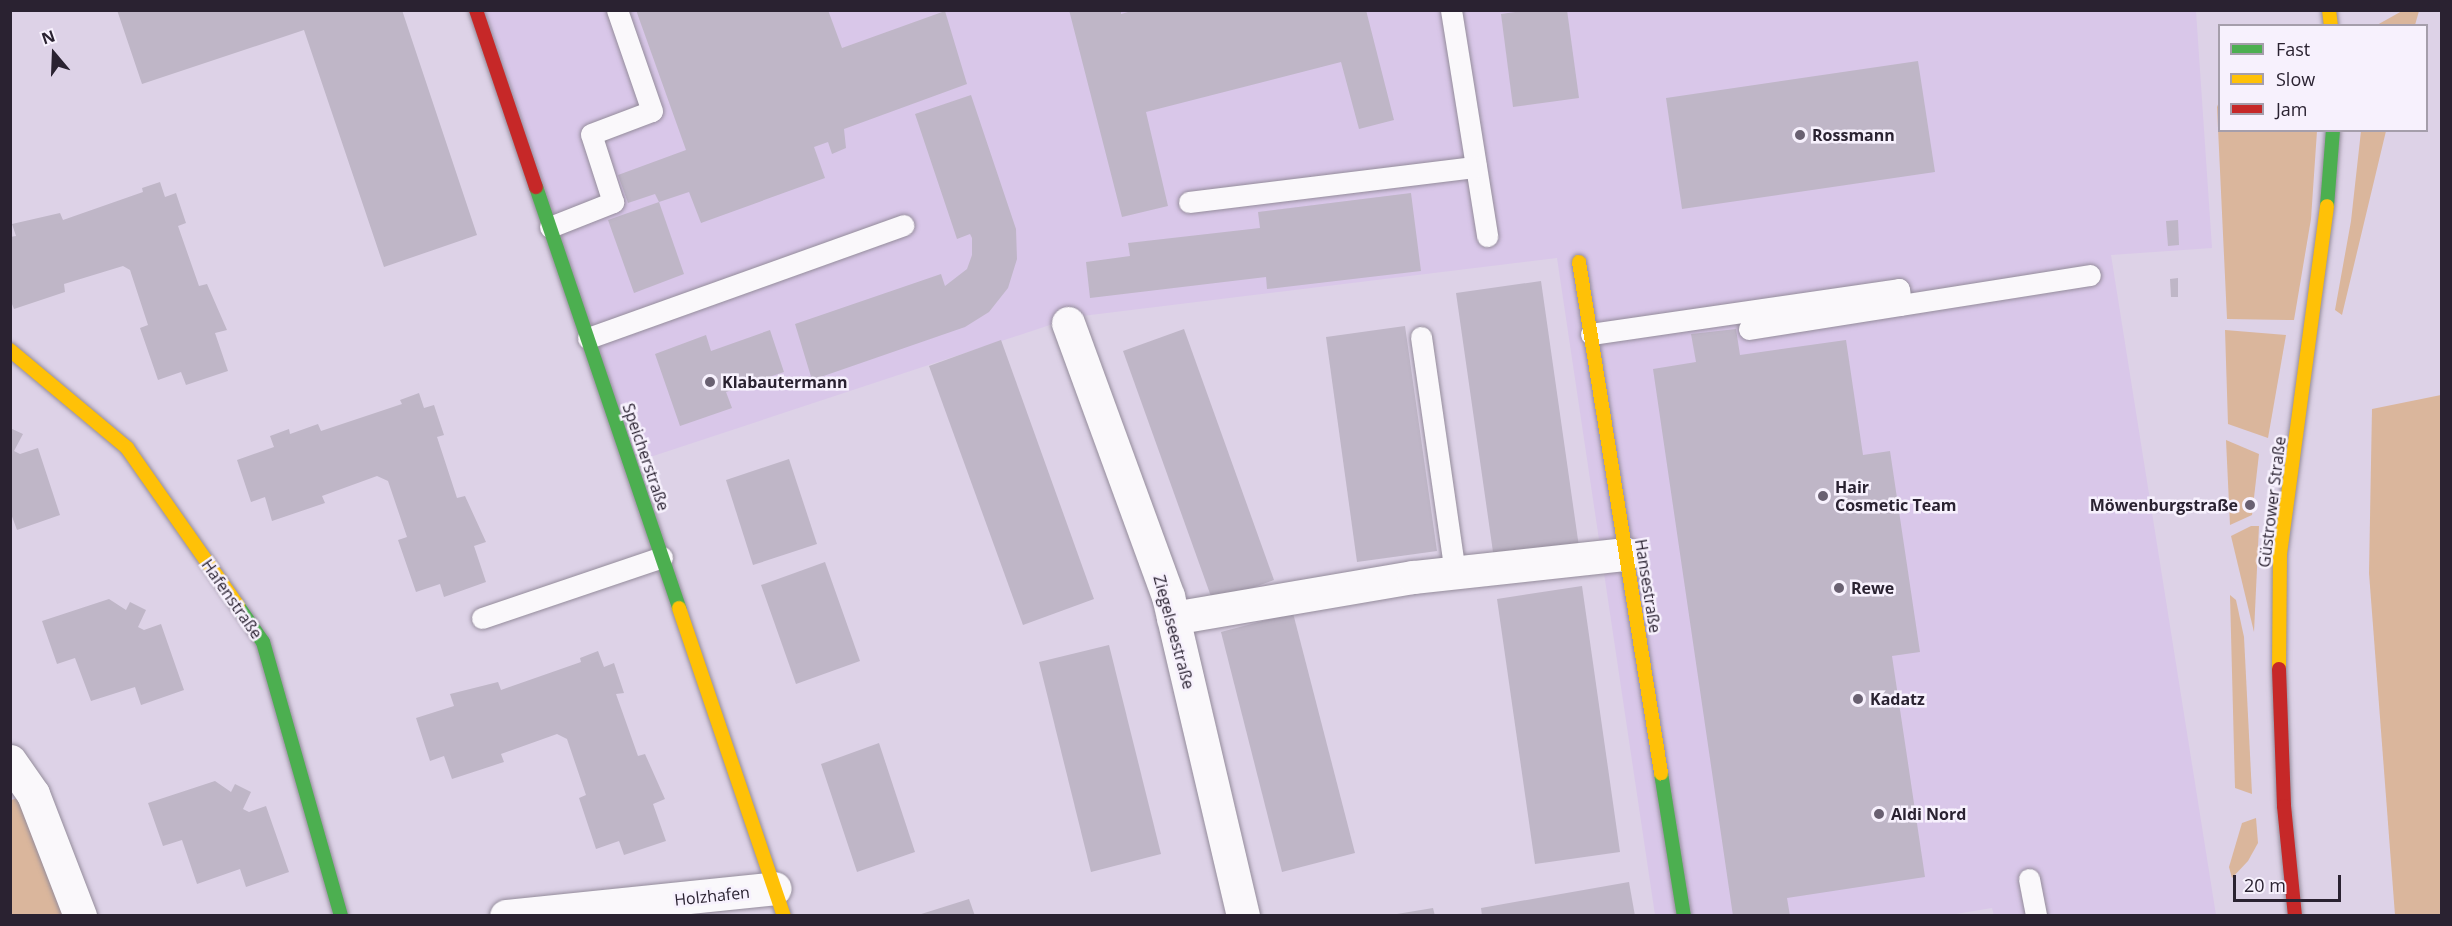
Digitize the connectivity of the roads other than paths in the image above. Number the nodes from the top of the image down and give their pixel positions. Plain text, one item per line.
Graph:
1 (476, 10) edge
2 (617, 10) edge
3 (1451, 10) edge
4 (2333, 132) edge
5 (1476, 167) junction
6 (1190, 201) dead end
7 (903, 225) dead end
8 (550, 228) junction
9 (1487, 236) dead end
10 (1579, 262) dead end
11 (2090, 275) dead end
12 (1901, 305) junction
13 (1068, 323) dead end
14 (1749, 329) dead end
15 (1591, 334) junction
16 (1421, 337) dead end
17 (588, 338) junction
18 (10, 350) edge
19 (1626, 554) junction
20 (662, 557) junction
21 (1455, 572) junction
22 (482, 618) dead end
23 (1173, 618) junction
24 (10, 761) edge
25 (2029, 879) dead end
26 (779, 902) edge
27 (80, 915) edge
28 (341, 915) edge
29 (506, 915) edge
30 (1243, 915) edge
31 (1684, 915) edge
32 (2036, 915) edge
33 (2291, 915) edge

1 - 8 street, Speicherstraße
2 - 8 lane
3 - 5 lane
4 - 33 street, Güstrower Straße
5 - 6 lane
5 - 9 lane
7 - 17 lane
8 - 17 street, Speicherstraße
10 - 15 street, Hansestraße
11 - 12 lane
12 - 14 lane
12 - 15 lane
13 - 23 street, Ziegelseestraße
15 - 19 street, Hansestraße
16 - 21 lane
17 - 20 street, Speicherstraße
18 - 28 street, Hafenstraße
19 - 21 street
19 - 31 street, Hansestraße
20 - 22 lane
20 - 26 street, Speicherstraße
21 - 23 street
23 - 30 street, Ziegelseestraße
24 - 27 street
25 - 32 lane
26 - 29 street, Holzhafen

